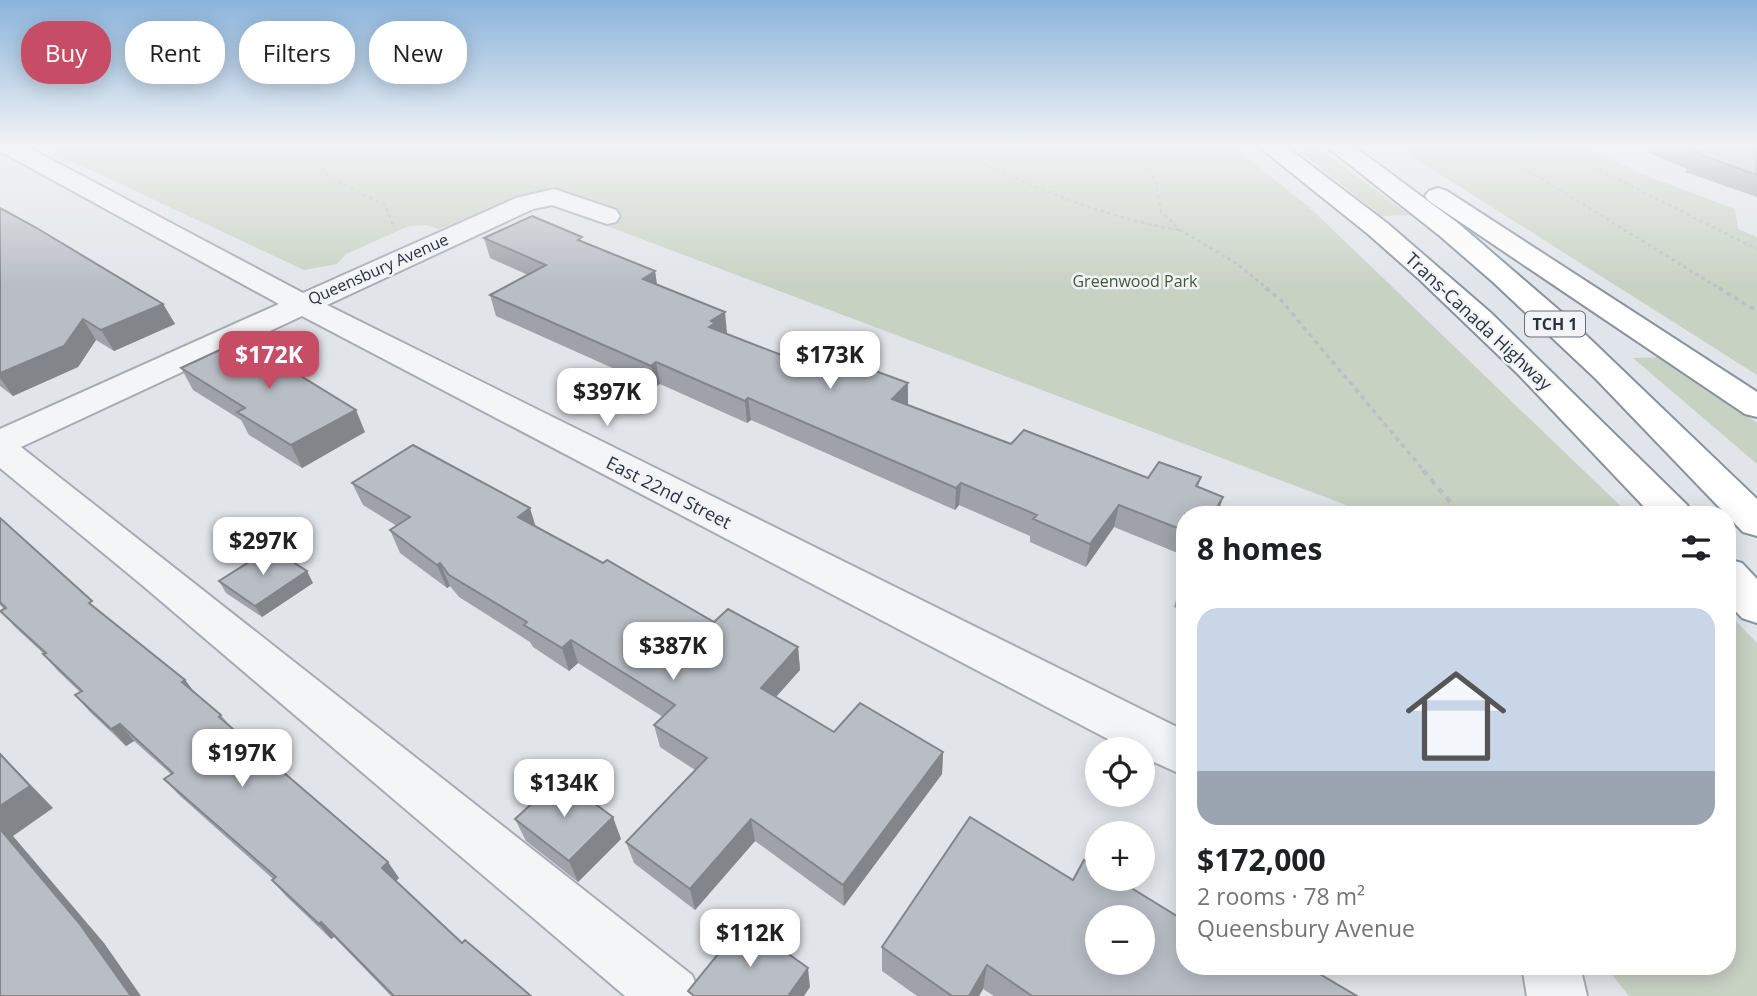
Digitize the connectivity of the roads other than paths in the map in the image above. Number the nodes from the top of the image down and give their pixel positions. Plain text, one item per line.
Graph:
1 (92, 191) edge
2 (1329, 191) edge
3 (1396, 191) edge
4 (1431, 191) edge
5 (607, 216) dead end
6 (301, 304) junction
7 (1757, 407) edge
8 (0, 443) edge
9 (0, 449) edge
10 (1665, 506) edge
11 (1757, 522) edge
12 (1736, 584) edge
13 (1757, 607) edge
14 (1176, 750) edge
15 (1553, 975) edge
16 (671, 996) edge
17 (1557, 996) edge

1 - 6 street, East 22nd Street
2 - 10 highway, Trans-Canada Highway / TCH 1
3 - 11 highway, TCH 1
4 - 7 highway
5 - 6 street, Queensbury Avenue
6 - 8 street, Queensbury Avenue
6 - 14 street, East 22nd Street
9 - 16 street
12 - 13 highway
15 - 17 street

